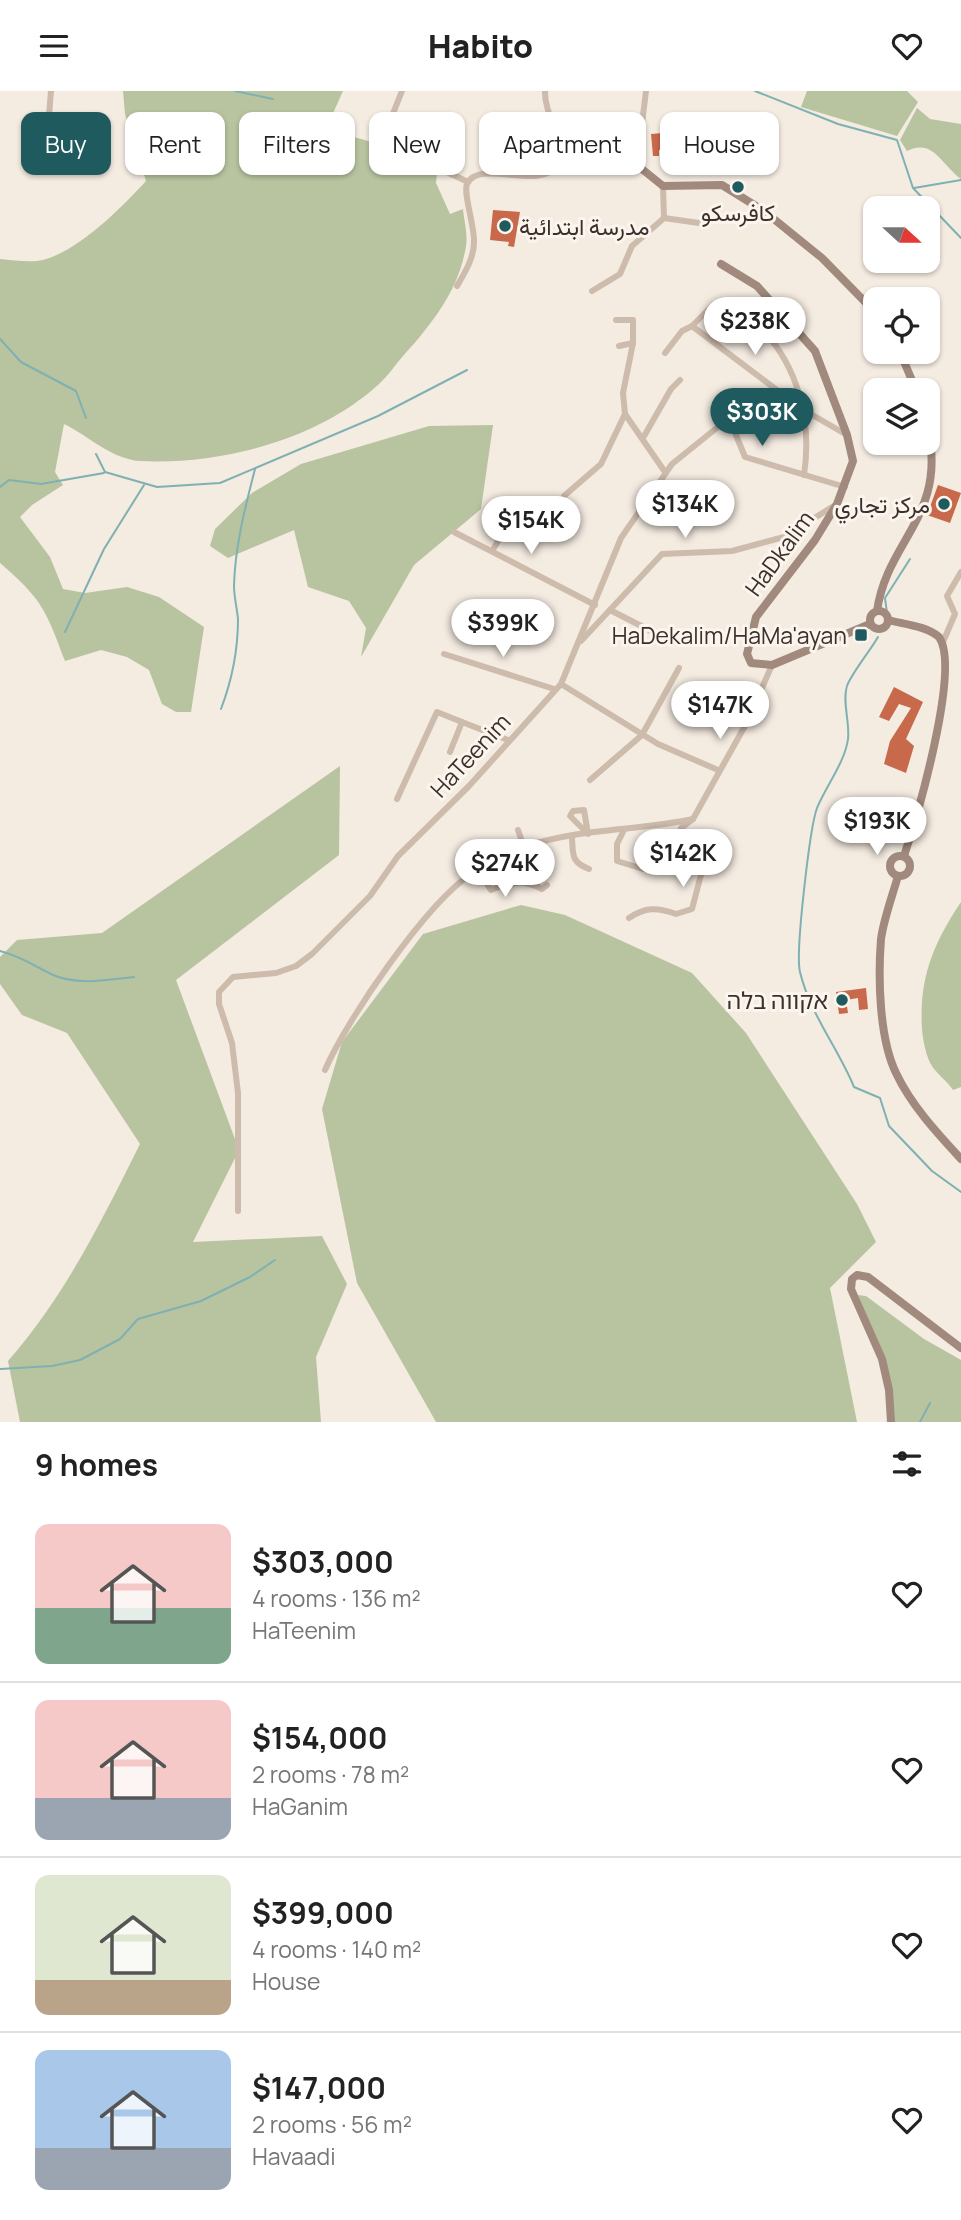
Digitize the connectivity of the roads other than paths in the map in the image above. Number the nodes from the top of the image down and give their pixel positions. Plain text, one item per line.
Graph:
1 (51, 91) edge
2 (402, 91) edge
3 (545, 91) edge
4 (646, 91) edge
5 (49, 112) edge
6 (393, 112) edge
7 (546, 112) edge
8 (643, 112) edge
9 (646, 172) edge
10 (479, 174) edge
11 (453, 175) edge
12 (513, 175) edge
13 (532, 175) edge
14 (468, 182) junction
15 (663, 186) junction
16 (664, 218) junction
17 (706, 224) dead end
18 (721, 264) dead end
19 (457, 286) dead end
20 (592, 291) dead end
21 (863, 301) edge
22 (616, 320) dead end
23 (692, 326) junction
24 (633, 343) junction
25 (619, 346) dead end
26 (665, 353) dead end
27 (680, 380) dead end
28 (802, 409) junction
29 (625, 414) junction
30 (847, 435) junction
31 (643, 438) junction
32 (932, 455) edge
33 (665, 472) junction
34 (804, 475) junction
35 (845, 487) junction
36 (565, 496) dead end
37 (837, 504) junction
38 (518, 509) dead end
39 (454, 533) dead end
40 (492, 551) junction
41 (961, 572) edge
42 (595, 605) junction
43 (610, 610) junction
44 (877, 611) junction
45 (888, 620) junction
46 (870, 624) junction
47 (653, 632) dead end
48 (943, 642) junction
49 (576, 646) junction
50 (444, 654) dead end
51 (772, 665) junction
52 (679, 668) dead end
53 (561, 684) junction
54 (554, 689) junction
55 (462, 722) junction
56 (642, 736) junction
57 (508, 740) junction
58 (450, 751) dead end
59 (718, 770) junction
60 (590, 780) dead end
61 (397, 799) dead end
62 (693, 819) junction
63 (624, 829) junction
64 (517, 830) dead end
65 (572, 837) junction
66 (524, 847) junction
67 (904, 856) junction
68 (589, 869) dead end
69 (643, 869) dead end
70 (478, 870) junction
71 (898, 876) junction
72 (547, 885) dead end
73 (629, 919) dead end
74 (325, 1070) dead end
75 (961, 1159) edge
76 (238, 1211) dead end
77 (961, 1348) edge
78 (891, 1422) edge

1 - 5 street
2 - 6 street
3 - 7 street
4 - 8 street
9 - 15 street
10 - 14 street
11 - 14 street
12 - 13 street
14 - 19 street
15 - 16 street
15 - 21 street
16 - 17 street
16 - 20 street
18 - 30 street, HaDkalim
22 - 24 street
23 - 26 street
23 - 28 street
23 - 28 street
24 - 25 street
24 - 29 street
27 - 31 street
28 - 30 street
28 - 34 street
29 - 31 street
29 - 36 street
30 - 35 street, HaDkalim
31 - 33 street
32 - 44 street
33 - 34 street
33 - 42 street
34 - 35 street
35 - 37 street, HaDkalim
37 - 43 street
37 - 51 street, HaDkalim
38 - 40 street
39 - 40 street
40 - 42 street
41 - 48 street
42 - 49 street
43 - 47 street
43 - 49 street
44 - 45 street
44 - 46 street
45 - 46 street
45 - 48 street
46 - 51 street
48 - 67 street
49 - 53 street
50 - 54 street
51 - 59 street
52 - 56 street
53 - 54 street, HaTeenim
53 - 56 street
54 - 57 street, HaTeenim
55 - 57 street
55 - 58 street
55 - 61 street
56 - 59 street
56 - 60 street
57 - 76 street, HaTeenim
59 - 62 street
62 - 63 street
62 - 73 street
63 - 65 street
63 - 69 street
64 - 66 street
65 - 66 street
65 - 68 street
66 - 70 street
67 - 71 street
67 - 71 street
70 - 72 street
70 - 74 street
71 - 75 street
77 - 78 street

